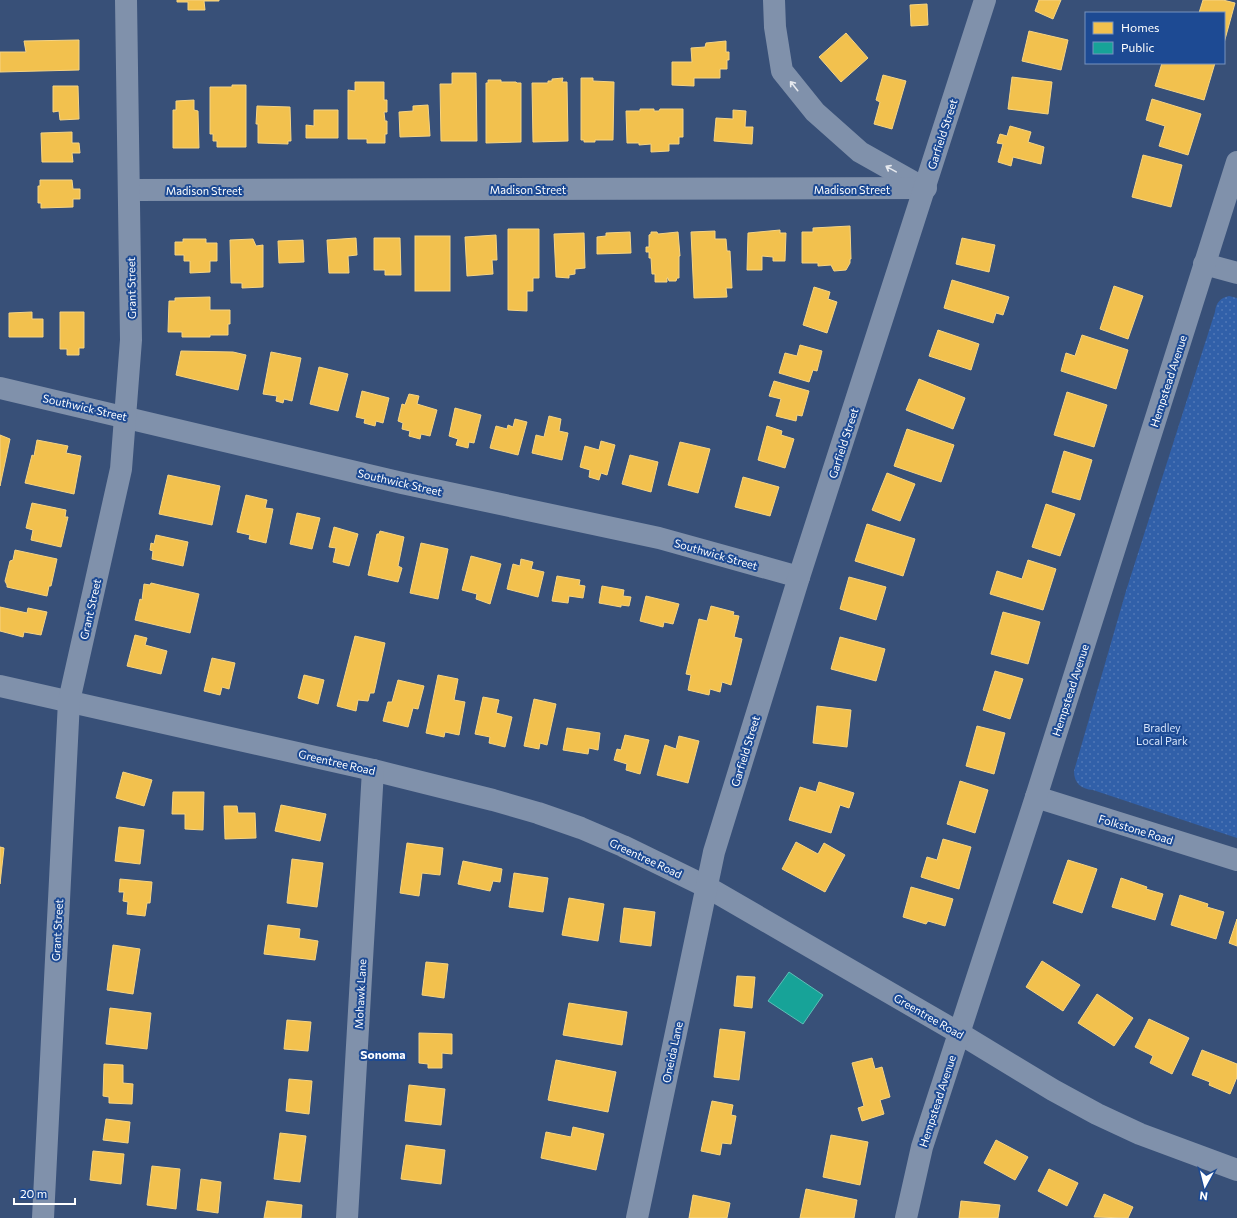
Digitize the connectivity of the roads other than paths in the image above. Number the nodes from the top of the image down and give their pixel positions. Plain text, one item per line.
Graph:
1 (126, 0) edge
2 (774, 0) edge
3 (986, 0) edge
4 (1237, 162) edge
5 (926, 188) junction
6 (130, 190) junction
7 (1204, 264) junction
8 (1237, 273) edge
9 (0, 388) edge
10 (126, 417) junction
11 (799, 577) junction
12 (0, 686) edge
13 (69, 701) junction
14 (373, 770) junction
15 (1036, 797) junction
16 (1237, 860) edge
17 (707, 887) junction
18 (959, 1033) junction
19 (1237, 1170) edge
20 (43, 1218) edge
21 (347, 1218) edge
22 (637, 1218) edge
23 (906, 1218) edge

1 - 6 street, Grant Street
5 -> 2 street
3 - 5 street, Garfield Street
4 - 7 street, Hempstead Avenue
5 - 6 street, Madison Street
5 - 11 street, Garfield Street
6 - 10 street, Grant Street
7 - 8 street
7 - 15 street, Hempstead Avenue
9 - 10 street, Southwick Street
10 - 11 street, Southwick Street
10 - 13 street, Grant Street
11 - 17 street, Garfield Street
12 - 13 street, Greentree Road
13 - 14 street, Greentree Road
13 - 20 street, Grant Street
14 - 17 street, Greentree Road
14 - 21 street, Mohawk Lane
15 - 16 street, Folkstone Road
15 - 18 street, Hempstead Avenue
17 - 18 street, Greentree Road
17 - 22 street, Oneida Lane
18 - 19 street, Greentree Road
18 - 23 street, Hempstead Avenue

